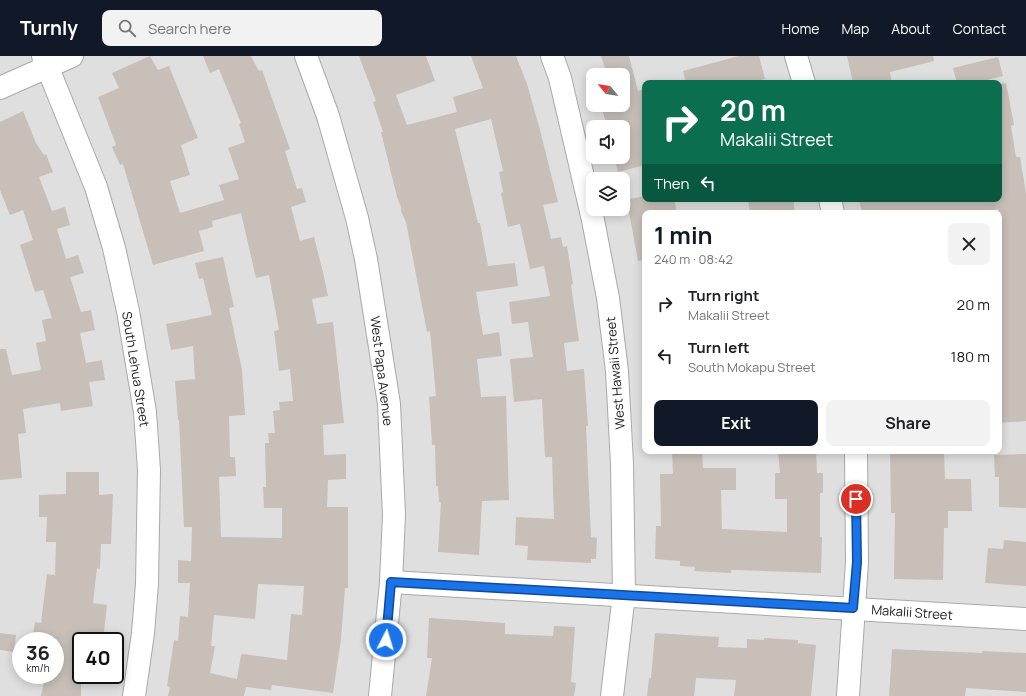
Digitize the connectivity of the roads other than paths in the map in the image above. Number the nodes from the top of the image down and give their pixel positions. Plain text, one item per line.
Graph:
1 (72, 56) edge
2 (306, 56) edge
3 (552, 56) edge
4 (796, 56) edge
5 (45, 62) edge
6 (803, 80) edge
7 (0, 88) edge
8 (856, 454) edge
9 (391, 582) junction
10 (624, 594) junction
11 (853, 608) junction
12 (1026, 619) edge
13 (134, 696) edge
14 (380, 696) edge
15 (612, 696) edge
16 (848, 696) edge

1 - 5 street
2 - 9 street, West Papa Avenue
3 - 10 street, West Hawaii Street
4 - 6 street
5 - 7 street
5 - 13 street, South Lehua Street
8 - 11 street
9 - 10 street, Makalii Street
9 - 14 street, West Papa Avenue
10 - 11 street, Makalii Street
10 - 15 street, West Hawaii Street
11 - 12 street, Makalii Street
11 - 16 street

